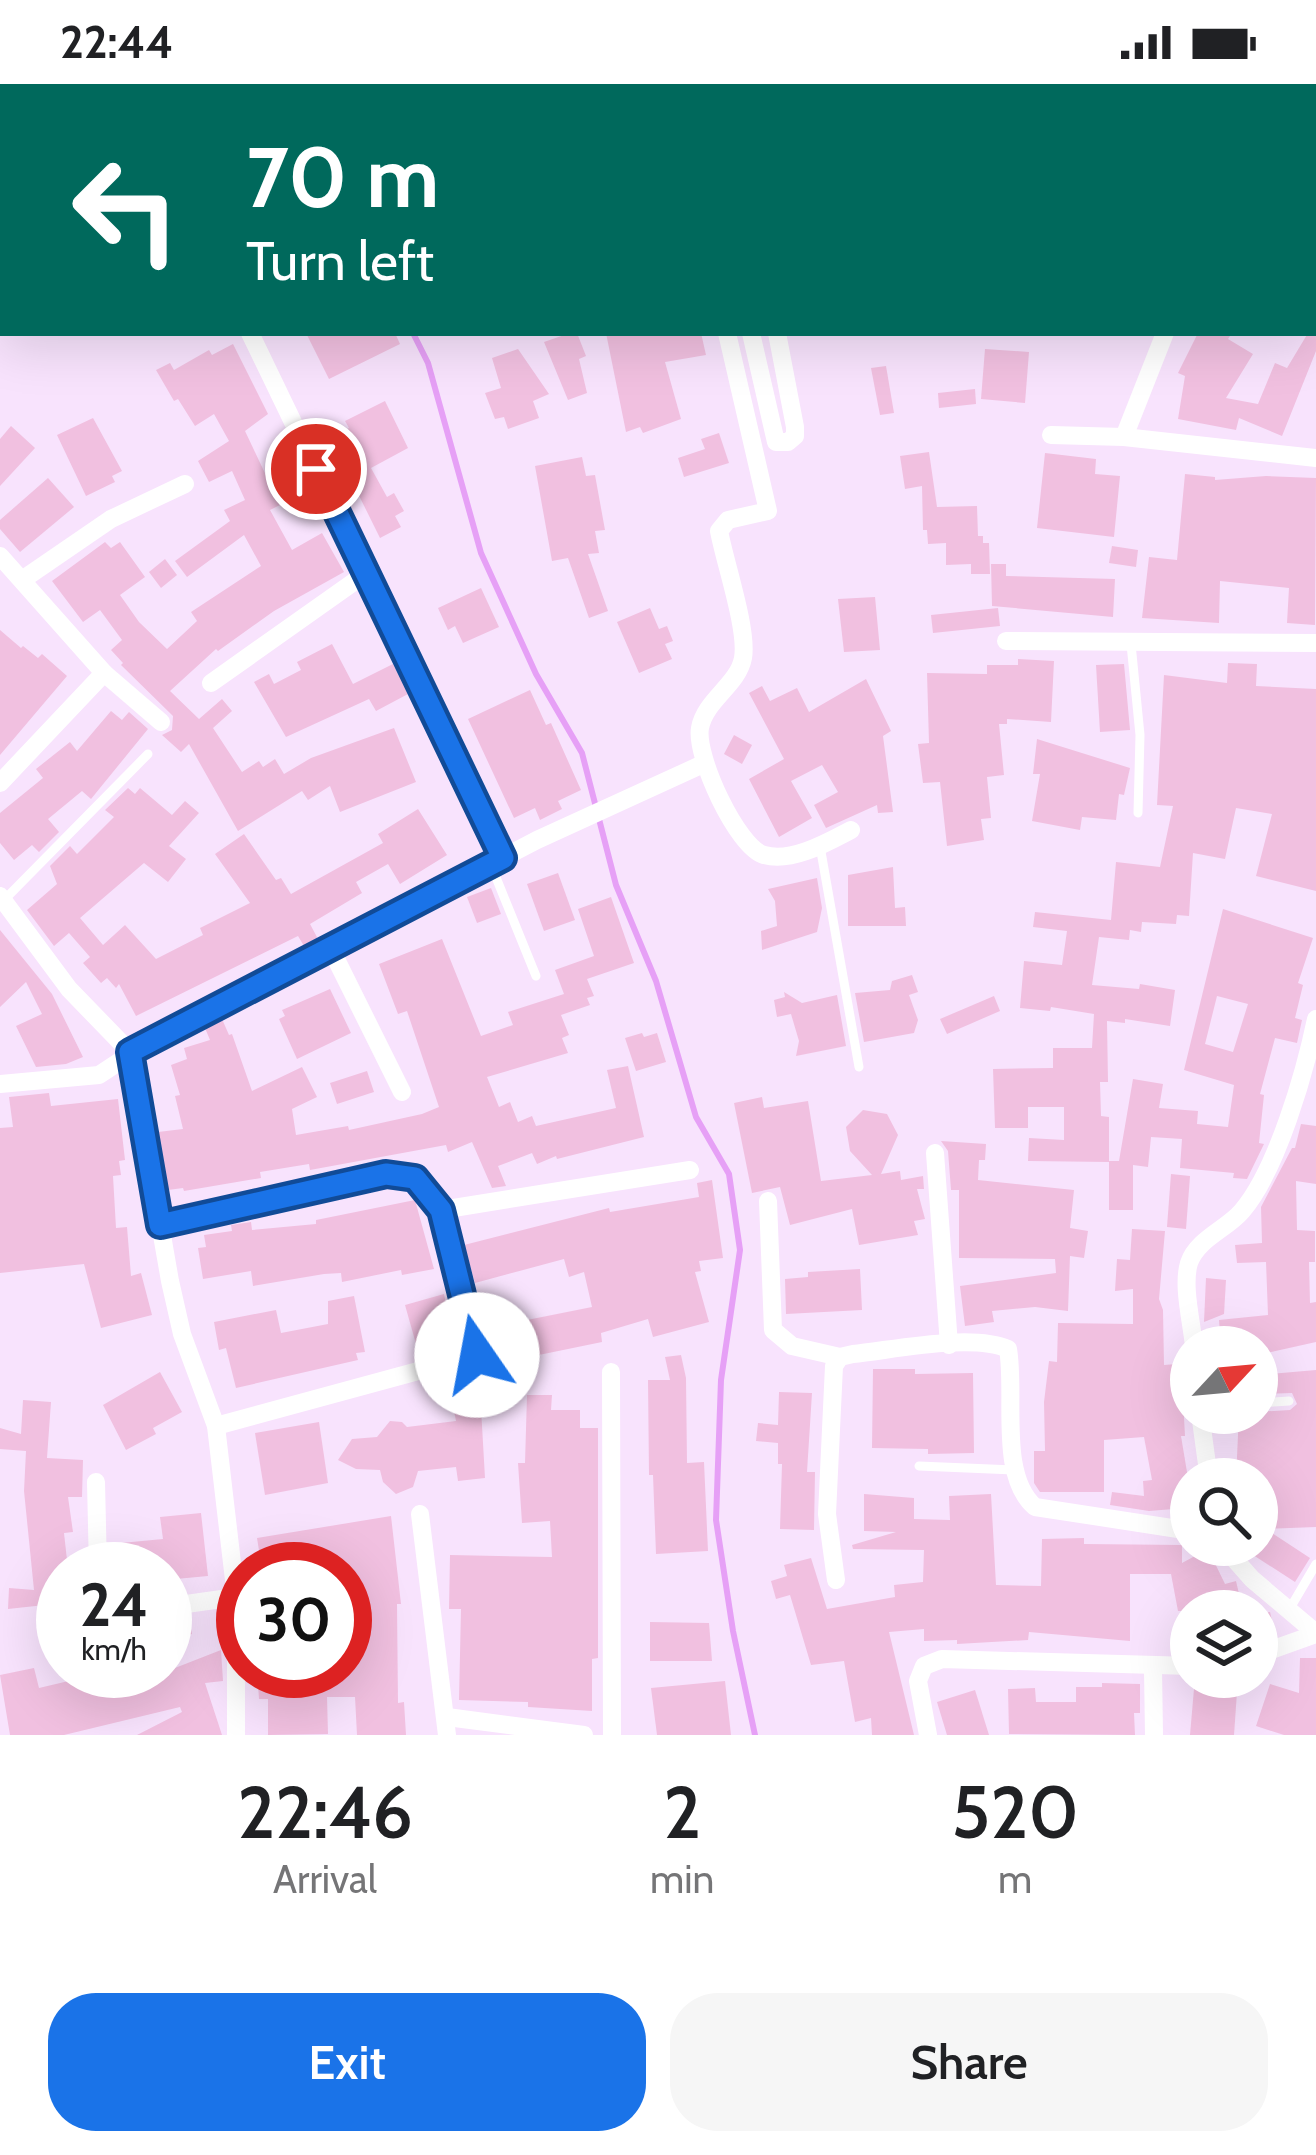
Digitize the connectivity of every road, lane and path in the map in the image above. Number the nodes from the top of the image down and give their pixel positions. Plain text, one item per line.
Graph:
1 (251, 336) edge
2 (728, 336) edge
3 (752, 336) edge
4 (777, 336) edge
5 (1165, 336) edge
6 (1051, 435) dead end
7 (1124, 437) junction
8 (1316, 458) edge
9 (185, 484) dead end
10 (0, 556) edge
11 (365, 574) junction
12 (22, 580) junction
13 (1006, 641) dead end
14 (1316, 643) edge
15 (1131, 644) junction
16 (104, 673) junction
17 (212, 683) dead end
18 (161, 722) dead end
19 (148, 754) dead end
20 (703, 764) junction
21 (0, 783) edge
22 (1138, 813) dead end
23 (851, 830) dead end
24 (820, 846) junction
25 (497, 861) junction
26 (2, 898) edge
27 (331, 950) junction
28 (536, 976) dead end
29 (1316, 1019) edge
30 (130, 1052) junction
31 (859, 1067) dead end
32 (0, 1084) edge
33 (402, 1092) dead end
34 (934, 1153) dead end
35 (690, 1170) dead end
36 (768, 1202) dead end
37 (441, 1210) junction
38 (160, 1225) junction
39 (1193, 1326) edge
40 (949, 1345) junction
41 (840, 1358) junction
42 (611, 1372) dead end
43 (1278, 1401) edge
44 (1289, 1401) dead end
45 (216, 1426) junction
46 (919, 1466) dead end
47 (1014, 1470) junction
48 (96, 1482) dead end
49 (420, 1514) dead end
50 (1170, 1528) edge
51 (97, 1542) edge
52 (230, 1542) edge
53 (1316, 1564) edge
54 (1241, 1566) edge
55 (836, 1580) dead end
56 (1289, 1610) junction
57 (1316, 1633) edge
58 (1278, 1647) edge
59 (1170, 1667) edge
60 (1153, 1668) junction
61 (236, 1698) edge
62 (447, 1726) edge
63 (236, 1735) edge
64 (584, 1735) edge
65 (612, 1735) edge
66 (928, 1735) edge
67 (1154, 1735) edge

1 - 11 street
2 - 20 street
3 - 4 street
5 - 7 street
6 - 7 street
7 - 8 street
9 - 12 street
10 - 12 street
11 - 17 street
11 - 25 street
12 - 16 street
13 - 15 street
14 - 15 street
15 - 22 lane
16 - 18 street
16 - 21 street
19 - 26 lane
20 - 24 street
20 - 25 street
23 - 24 street
24 - 31 lane
25 - 27 street
25 - 28 lane
26 - 30 street
27 - 30 street
27 - 33 street
29 - 39 street
30 - 32 street
30 - 38 street
34 - 40 street
35 - 37 street
36 - 41 street
37 - 38 street
37 - 45 street
38 - 45 street
40 - 41 street
40 - 47 street
41 - 55 street
42 - 65 street
43 - 44 lane
45 - 52 street
46 - 47 lane
47 - 50 street
48 - 51 street
49 - 62 street
53 - 56 lane
54 - 56 street
56 - 57 street
57 - 58 street
59 - 60 street
60 - 66 street
60 - 67 street
61 - 63 street
62 - 64 street

